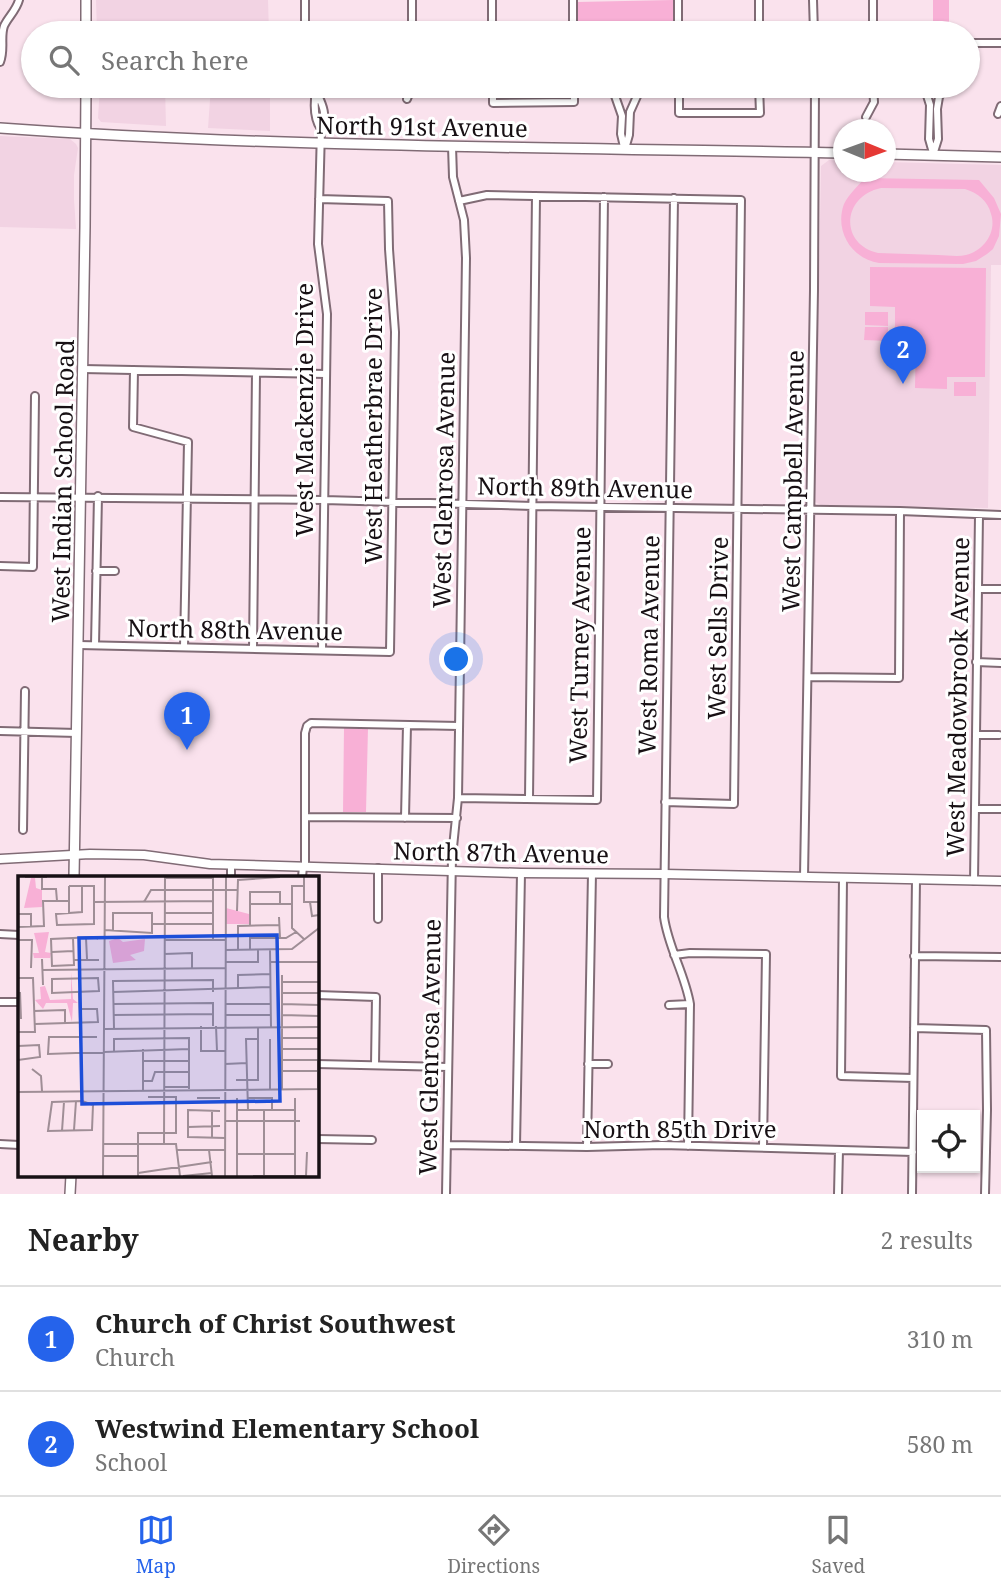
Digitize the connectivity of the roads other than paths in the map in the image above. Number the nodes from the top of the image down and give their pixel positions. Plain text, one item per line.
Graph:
1 (19, 0) edge
2 (86, 0) edge
3 (305, 0) edge
4 (412, 0) edge
5 (492, 0) edge
6 (573, 0) edge
7 (678, 0) edge
8 (759, 0) edge
9 (813, 0) edge
10 (873, 0) edge
11 (86, 21) edge
12 (305, 21) edge
13 (412, 21) edge
14 (492, 21) edge
15 (573, 21) edge
16 (678, 21) edge
17 (759, 21) edge
18 (814, 21) edge
19 (873, 21) edge
20 (980, 43) edge
21 (1001, 43) edge
22 (0, 62) edge
23 (86, 98) edge
24 (314, 98) edge
25 (493, 98) edge
26 (574, 98) edge
27 (616, 98) edge
28 (636, 98) edge
29 (679, 98) edge
30 (759, 98) edge
31 (815, 98) edge
32 (874, 98) edge
33 (928, 98) edge
34 (939, 98) edge
35 (1001, 106) edge
36 (998, 114) dead end
37 (866, 117) dead end
38 (0, 128) edge
39 (86, 133) junction
40 (321, 143) junction
41 (452, 146) junction
42 (625, 149) junction
43 (816, 152) junction
44 (833, 153) edge
45 (896, 154) edge
46 (933, 155) junction
47 (1001, 157) edge
48 (536, 196) junction
49 (604, 197) junction
50 (674, 198) junction
51 (319, 199) junction
52 (459, 201) junction
53 (83, 369) junction
54 (134, 370) junction
55 (256, 373) junction
56 (326, 374) junction
57 (36, 396) dead end
58 (0, 496) edge
59 (80, 496) junction
60 (97, 496) junction
61 (34, 497) junction
62 (186, 498) junction
63 (255, 499) junction
64 (324, 500) junction
65 (393, 501) junction
66 (462, 503) junction
67 (533, 506) junction
68 (600, 507) junction
69 (668, 508) junction
70 (738, 510) junction
71 (811, 511) junction
72 (900, 512) junction
73 (979, 514) junction
74 (1001, 515) edge
75 (0, 566) edge
76 (96, 571) junction
77 (115, 571) dead end
78 (978, 589) junction
79 (1001, 589) edge
80 (79, 645) junction
81 (95, 645) junction
82 (184, 647) junction
83 (253, 649) junction
84 (321, 650) junction
85 (390, 652) joint
86 (976, 663) junction
87 (1001, 663) edge
88 (808, 677) junction
89 (24, 691) dead end
90 (407, 725) junction
91 (459, 726) junction
92 (0, 732) edge
93 (24, 732) junction
94 (77, 733) junction
95 (976, 735) junction
96 (999, 735) dead end
97 (458, 798) junction
98 (529, 799) junction
99 (666, 802) junction
100 (975, 808) junction
101 (1001, 809) edge
102 (305, 817) junction
103 (405, 818) junction
104 (457, 818) junction
105 (23, 830) dead end
106 (75, 854) junction
107 (0, 859) edge
108 (231, 865) junction
109 (304, 867) junction
110 (378, 868) junction
111 (451, 870) junction
112 (521, 873) junction
113 (592, 873) junction
114 (664, 874) junction
115 (74, 876) edge
116 (231, 876) edge
117 (302, 876) edge
118 (804, 877) junction
119 (844, 878) junction
120 (916, 879) junction
121 (974, 881) junction
122 (1001, 881) edge
123 (378, 919) dead end
124 (0, 934) edge
125 (18, 935) edge
126 (674, 956) junction
127 (914, 956) junction
128 (1001, 957) edge
129 (318, 995) edge
130 (0, 1002) edge
131 (18, 1002) edge
132 (690, 1004) junction
133 (669, 1005) dead end
134 (914, 1028) junction
135 (318, 1064) edge
136 (588, 1064) junction
137 (608, 1064) dead end
138 (375, 1065) junction
139 (449, 1067) junction
140 (913, 1078) junction
141 (318, 1139) edge
142 (372, 1140) dead end
143 (0, 1144) edge
144 (18, 1145) edge
145 (448, 1145) junction
146 (516, 1146) junction
147 (688, 1146) junction
148 (587, 1147) junction
149 (763, 1147) junction
150 (839, 1150) junction
151 (913, 1152) junction
152 (71, 1176) edge
153 (71, 1194) edge
154 (446, 1194) edge
155 (838, 1194) edge
156 (912, 1194) edge
157 (985, 1194) edge

1 - 22 street
2 - 11 main road
3 - 12 street
4 - 13 street
5 - 14 street
6 - 15 street
7 - 16 street
8 - 17 street
9 - 18 street
10 - 19 street
20 - 21 street
23 - 39 main road, West Indian School Road
24 - 40 street, West Mackenzie Drive
25 - 26 street
27 - 42 street
28 - 42 street
29 - 30 street
31 - 43 street, West Campbell Avenue
32 - 37 street
33 - 46 street
34 - 46 street
35 - 36 street
38 - 39 main road, North 91st Avenue
39 - 40 main road, North 91st Avenue
39 - 53 main road, West Indian School Road
40 - 41 main road, North 91st Avenue
40 - 51 street, West Mackenzie Drive
41 - 42 main road, North 91st Avenue
41 - 52 street, West Glenrosa Avenue
42 - 43 main road, North 91st Avenue
43 - 44 main road, North 91st Avenue
43 - 71 street, West Campbell Avenue
45 - 46 main road
46 - 47 main road
48 - 49 street
48 - 52 street
48 - 67 street
49 - 50 street
49 - 68 street, West Turney Avenue
50 - 69 street, West Roma Avenue
50 - 70 street, West Sells Drive
51 - 56 street, West Mackenzie Drive
51 - 65 street, West Heatherbrae Drive
52 - 66 street, West Glenrosa Avenue
53 - 54 street
53 - 59 main road, West Indian School Road
54 - 55 street
54 - 62 street
55 - 56 street
55 - 63 street
56 - 64 street, West Mackenzie Drive
57 - 61 street
58 - 61 street, North 89th Avenue
59 - 60 street, North 89th Avenue
59 - 61 street, North 89th Avenue
59 - 80 main road, West Indian School Road
60 - 62 street, North 89th Avenue
60 - 76 street, West Indian School Road
61 - 75 street
62 - 63 street, North 89th Avenue
62 - 82 street
63 - 64 street, North 89th Avenue
63 - 83 street
64 - 65 street, North 89th Avenue
64 - 84 street, West Mackenzie Drive
65 - 66 street, North 89th Avenue
65 - 85 street, West Heatherbrae Drive
66 - 67 street, North 89th Avenue
66 - 91 street, West Glenrosa Avenue
67 - 68 street, North 89th Avenue
67 - 98 street
68 - 69 street, North 89th Avenue
68 - 98 street, West Turney Avenue
69 - 70 street, North 89th Avenue
69 - 99 street, West Roma Avenue
70 - 71 street, North 89th Avenue
70 - 99 street, West Sells Drive
71 - 72 street, North 89th Avenue
71 - 88 street, West Campbell Avenue
72 - 73 street, North 89th Avenue
72 - 88 street
73 - 74 street, North 89th Avenue
73 - 78 street, West Meadowbrook Avenue
76 - 77 street, West Indian School Road
76 - 81 street, West Indian School Road
78 - 79 street
78 - 86 street, West Meadowbrook Avenue
80 - 81 street, North 88th Avenue
80 - 94 main road, West Indian School Road
81 - 82 street, North 88th Avenue
82 - 83 street, North 88th Avenue
83 - 84 street, North 88th Avenue
84 - 85 street, North 88th Avenue
86 - 87 street
86 - 95 street, West Meadowbrook Avenue
88 - 118 street, West Campbell Avenue
89 - 93 street
90 - 91 street
90 - 102 street
90 - 103 street
91 - 97 street, West Glenrosa Avenue
92 - 93 street
93 - 94 street
93 - 105 street
94 - 106 main road, West Indian School Road
95 - 96 street
95 - 100 street, West Meadowbrook Avenue
97 - 98 street
97 - 104 street, West Glenrosa Avenue
99 - 114 street, West Roma Avenue
100 - 101 street
100 - 121 street, West Meadowbrook Avenue
102 - 103 street
102 - 109 street
103 - 104 street
104 - 111 street, West Glenrosa Avenue
106 - 107 street, North 87th Avenue
106 - 108 street, North 87th Avenue
106 - 115 main road, West Indian School Road
108 - 109 street, North 87th Avenue
108 - 116 street
109 - 110 street, North 87th Avenue
109 - 117 street
110 - 111 street, North 87th Avenue
110 - 123 street
111 - 112 street, North 87th Avenue
111 - 139 street, West Glenrosa Avenue
112 - 113 street, North 87th Avenue
112 - 146 street
113 - 114 street, North 87th Avenue
113 - 136 street
114 - 118 street, North 87th Avenue
114 - 126 street, West Roma Avenue
118 - 119 street, North 87th Avenue
119 - 120 street, North 87th Avenue
119 - 140 street
120 - 121 street, North 87th Avenue
120 - 127 street
121 - 122 street, North 87th Avenue
124 - 125 street
126 - 132 street, West Roma Avenue
126 - 149 street
127 - 128 street
127 - 134 street
129 - 138 street
130 - 131 street
132 - 133 street
132 - 147 street, West Roma Avenue
134 - 140 street
134 - 157 street
135 - 138 street
136 - 137 street
136 - 148 street
138 - 139 street
139 - 145 street, West Glenrosa Avenue
140 - 151 street
141 - 142 street
143 - 144 street
145 - 146 street, North 85th Drive
145 - 154 street, West Glenrosa Avenue
146 - 148 street, North 85th Drive
147 - 148 street, North 85th Drive
147 - 149 street, North 85th Drive
149 - 150 street, North 85th Drive
150 - 151 street, North 85th Drive
150 - 155 street
151 - 156 street
152 - 153 main road

